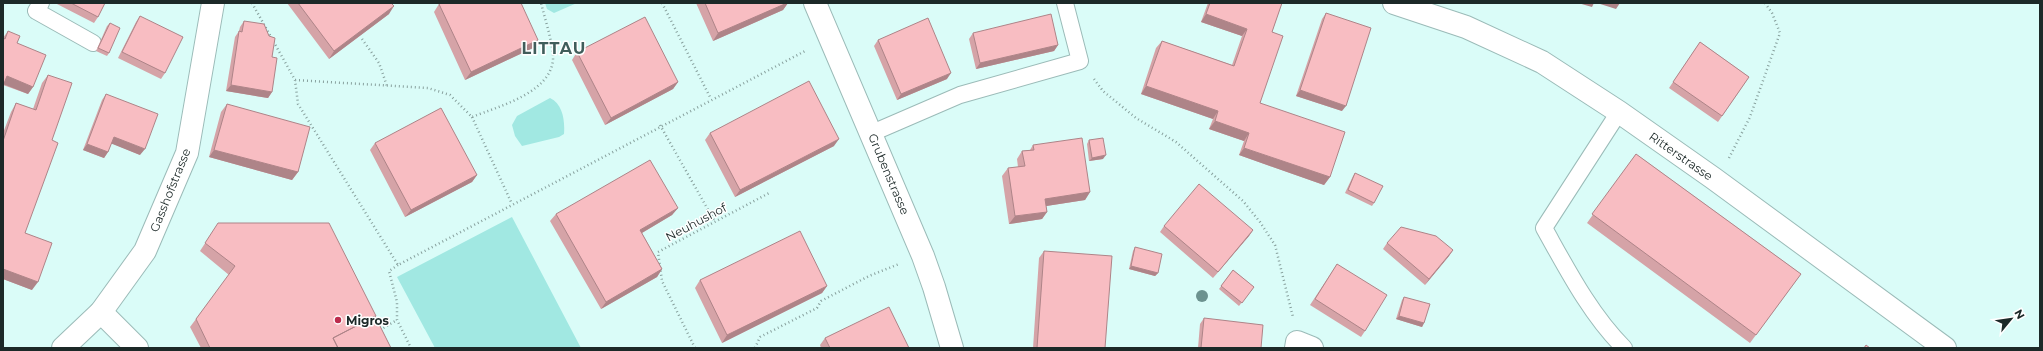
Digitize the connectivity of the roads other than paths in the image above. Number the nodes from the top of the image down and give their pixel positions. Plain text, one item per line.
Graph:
1 (41, 3) edge
2 (213, 3) edge
3 (816, 3) edge
4 (1065, 3) edge
5 (1394, 3) edge
6 (93, 43) dead end
7 (1619, 112) junction
8 (872, 133) junction
9 (101, 312) junction
10 (63, 348) edge
11 (137, 348) edge
12 (952, 348) edge
13 (1624, 348) edge
14 (1945, 348) edge

1 - 6 lane
2 - 9 street, Gasshofstrasse
3 - 8 street, Grubenstrasse
4 - 8 lane
5 - 7 street, Ritterstrasse
7 - 13 lane
7 - 14 street, Ritterstrasse
8 - 12 street, Grubenstrasse
9 - 10 street, Gasshofstrasse
9 - 11 street

